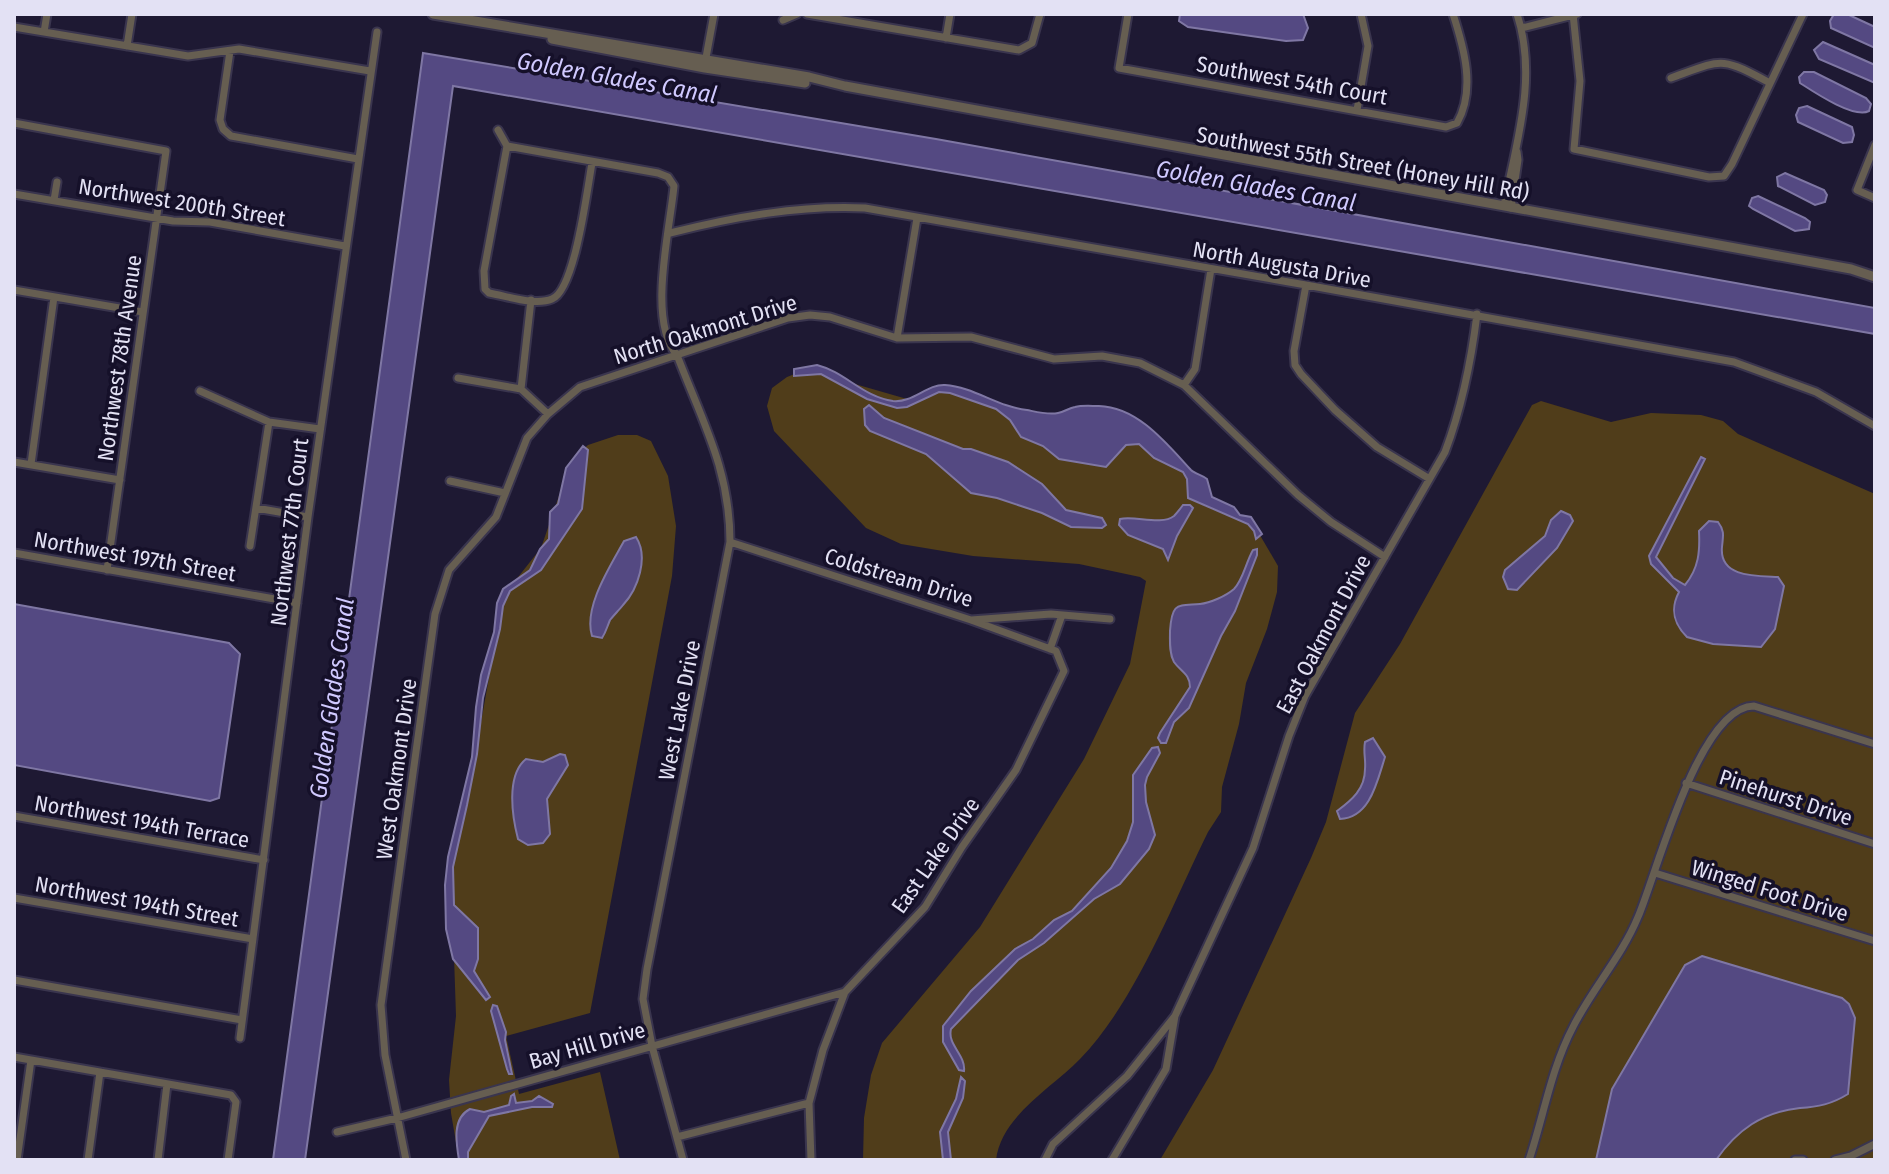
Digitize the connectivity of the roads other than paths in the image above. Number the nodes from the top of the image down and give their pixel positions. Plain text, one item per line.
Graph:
1 (47, 14) edge
2 (132, 14) edge
3 (433, 14) edge
4 (714, 14) edge
5 (797, 14) edge
6 (807, 14) edge
7 (950, 14) edge
8 (1040, 14) edge
9 (1128, 14) edge
10 (1361, 14) edge
11 (1453, 14) edge
12 (1517, 14) edge
13 (1574, 14) edge
14 (1803, 14) edge
15 (783, 20) dead end
16 (14, 27) edge
17 (1522, 28) junction
18 (44, 32) junction
19 (377, 32) dead end
20 (946, 38) junction
21 (127, 46) junction
22 (230, 51) junction
23 (705, 64) junction
24 (370, 71) junction
25 (1671, 78) dead end
26 (1770, 83) junction
27 (1357, 110) junction
28 (14, 123) edge
29 (498, 130) dead end
30 (1875, 145) edge
31 (507, 146) junction
32 (358, 159) junction
33 (592, 163) junction
34 (57, 182) dead end
35 (14, 194) edge
36 (1875, 198) edge
37 (54, 200) junction
38 (1507, 207) junction
39 (917, 218) junction
40 (157, 219) junction
41 (670, 233) junction
42 (345, 246) junction
43 (1211, 269) junction
44 (1875, 277) edge
45 (1306, 285) junction
46 (14, 290) edge
47 (54, 297) junction
48 (531, 300) junction
49 (143, 312) junction
50 (1477, 314) junction
51 (897, 338) junction
52 (677, 355) junction
53 (458, 378) dead end
54 (1184, 385) junction
55 (521, 389) junction
56 (200, 391) dead end
57 (548, 414) junction
58 (269, 422) junction
59 (1875, 426) edge
60 (320, 429) junction
61 (14, 462) edge
62 (31, 464) junction
63 (1428, 478) junction
64 (120, 480) junction
65 (450, 481) dead end
66 (505, 493) junction
67 (256, 508) junction
68 (308, 517) junction
69 (730, 542) junction
70 (250, 546) dead end
71 (14, 553) edge
72 (1385, 557) junction
73 (107, 570) junction
74 (297, 603) junction
75 (1062, 615) junction
76 (1110, 619) dead end
77 (971, 620) junction
78 (1050, 649) junction
79 (1875, 744) edge
80 (1686, 783) junction
81 (14, 816) edge
82 (1875, 844) edge
83 (264, 860) junction
84 (1655, 873) junction
85 (14, 898) edge
86 (253, 939) junction
87 (1875, 941) edge
88 (14, 980) edge
89 (845, 992) junction
90 (1175, 1016) junction
91 (242, 1020) junction
92 (240, 1038) dead end
93 (652, 1046) junction
94 (14, 1057) edge
95 (31, 1060) junction
96 (100, 1072) junction
97 (167, 1084) junction
98 (809, 1103) junction
99 (397, 1118) junction
100 (337, 1132) dead end
101 (677, 1137) junction
102 (1875, 1144) edge
103 (17, 1160) edge
104 (88, 1160) edge
105 (158, 1160) edge
106 (228, 1160) edge
107 (406, 1160) edge
108 (683, 1160) edge
109 (811, 1160) edge
110 (1045, 1160) edge
111 (1112, 1160) edge
112 (1529, 1160) edge
113 (1795, 1160) edge
114 (1803, 1160) edge
115 (1835, 1160) edge

1 - 18 street
2 - 21 street
3 - 23 street, Southwest 55th Street (Honey Hill Rd)
4 - 23 street
5 - 15 street
6 - 20 street
7 - 20 street
8 - 20 street
9 - 27 street, Southwest 54th Court
10 - 27 street
11 - 27 street, Southwest 54th Court
12 - 17 street
13 - 17 street
13 - 26 street
14 - 26 street
16 - 18 street
17 - 38 street
18 - 21 street
19 - 24 street, Northwest 77th Court
21 - 22 street
22 - 24 street
22 - 32 street
23 - 38 street, Southwest 55th Street (Honey Hill Rd)
24 - 32 street, Northwest 77th Court
25 - 26 street
28 - 40 street, Northwest 78th Avenue
29 - 31 street
30 - 36 street
31 - 33 street
31 - 48 street
32 - 42 street, Northwest 77th Court
33 - 41 street, West Lake Drive
33 - 48 street
34 - 37 street
35 - 37 street, Northwest 200th Street
37 - 40 street, Northwest 200th Street
38 - 44 street, Southwest 55th Street (Honey Hill Rd)
39 - 41 street, North Augusta Drive
39 - 43 street, North Augusta Drive
39 - 51 street
40 - 42 street, Northwest 200th Street
40 - 49 street, Northwest 78th Avenue
41 - 52 street, West Lake Drive
42 - 60 street, Northwest 77th Court
43 - 45 street, North Augusta Drive
43 - 54 street
45 - 50 street, North Augusta Drive
45 - 63 street
46 - 47 street
47 - 49 street
47 - 62 street
48 - 55 street
49 - 64 street, Northwest 78th Avenue
50 - 59 street, North Augusta Drive
50 - 63 street, East Oakmont Drive
51 - 52 street, North Oakmont Drive
51 - 54 street, North Oakmont Drive
52 - 57 street, North Oakmont Drive
52 - 69 street, West Lake Drive
53 - 55 street
54 - 72 street, North Oakmont Drive
55 - 57 street
56 - 58 street
57 - 66 street, West Oakmont Drive
58 - 60 street
58 - 67 street
60 - 68 street, Northwest 77th Court
61 - 62 street
62 - 64 street
63 - 72 street, East Oakmont Drive
64 - 73 street, Northwest 78th Avenue
65 - 66 street
66 - 99 street, West Oakmont Drive
67 - 68 street
67 - 70 street
68 - 74 street, Northwest 77th Court
69 - 77 street, Coldstream Drive
69 - 93 street, West Lake Drive
71 - 73 street, Northwest 197th Street
72 - 90 street, East Oakmont Drive
73 - 74 street, Northwest 197th Street
74 - 83 street, Northwest 77th Court
75 - 76 street, Coldstream Drive
75 - 77 street, Coldstream Drive
75 - 78 street
77 - 78 street
78 - 89 street, East Lake Drive
79 - 80 street
80 - 82 street, Pinehurst Drive
80 - 84 street
81 - 83 street, Northwest 194th Terrace
83 - 86 street, Northwest 77th Court
84 - 87 street, Winged Foot Drive
84 - 112 street
85 - 86 street, Northwest 194th Street
86 - 91 street, Northwest 77th Court
88 - 91 street
89 - 93 street, Bay Hill Drive
89 - 98 street, East Lake Drive
90 - 110 street, East Oakmont Drive
90 - 111 street, East Oakmont Drive
91 - 92 street, Northwest 77th Court
93 - 99 street, Bay Hill Drive
93 - 101 street, West Lake Drive
94 - 95 street
95 - 96 street
95 - 103 street
96 - 97 street
96 - 104 street
97 - 105 street
97 - 106 street
98 - 101 street
98 - 109 street, East Lake Drive
99 - 100 street, Bay Hill Drive
99 - 107 street, West Oakmont Drive
101 - 108 street, West Lake Drive
102 - 115 street
113 - 114 street

